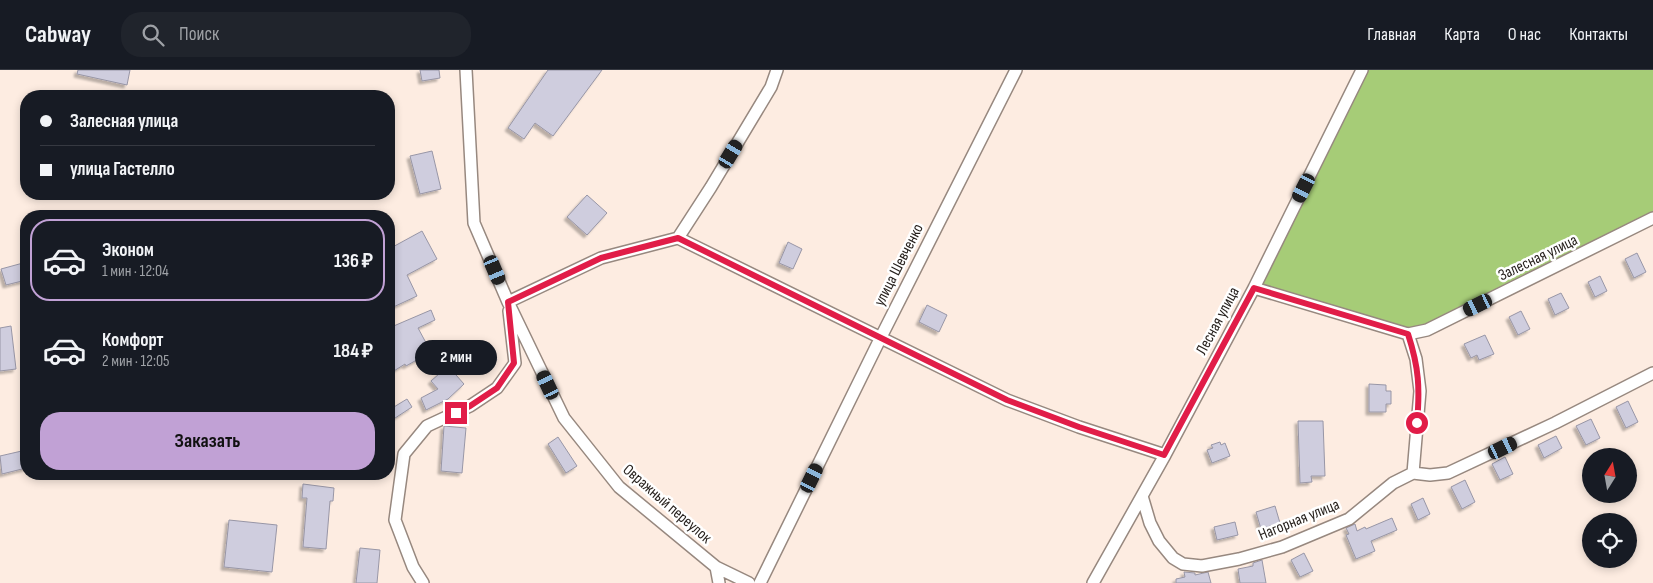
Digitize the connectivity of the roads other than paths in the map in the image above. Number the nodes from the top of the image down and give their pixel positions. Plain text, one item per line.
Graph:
1 (466, 70) edge
2 (777, 70) edge
3 (1016, 70) edge
4 (1362, 70) edge
5 (1653, 218) edge
6 (678, 238) junction
7 (1254, 288) junction
8 (508, 302) junction
9 (1408, 334) junction
10 (881, 337) junction
11 (1653, 374) edge
12 (1164, 455) junction
13 (1413, 473) junction
14 (1142, 496) junction
15 (716, 567) junction
16 (423, 583) edge
17 (718, 583) edge
18 (749, 583) edge
19 (760, 583) edge
20 (1093, 583) edge

1 - 8 street, Овражный переулок
2 - 6 street
3 - 10 street, улица Шевченко
4 - 7 street, Лесная улица
5 - 9 street, Залесная улица
6 - 8 street
6 - 10 street
7 - 9 street
7 - 12 street, Лесная улица
8 - 15 street, Овражный переулок
8 - 16 street
9 - 13 street
10 - 12 street
10 - 19 street, улица Шевченко
11 - 13 street
12 - 14 street, Лесная улица
13 - 14 street, Нагорная улица
14 - 20 street, Лесная улица
15 - 17 street
15 - 18 street, Овражный переулок

